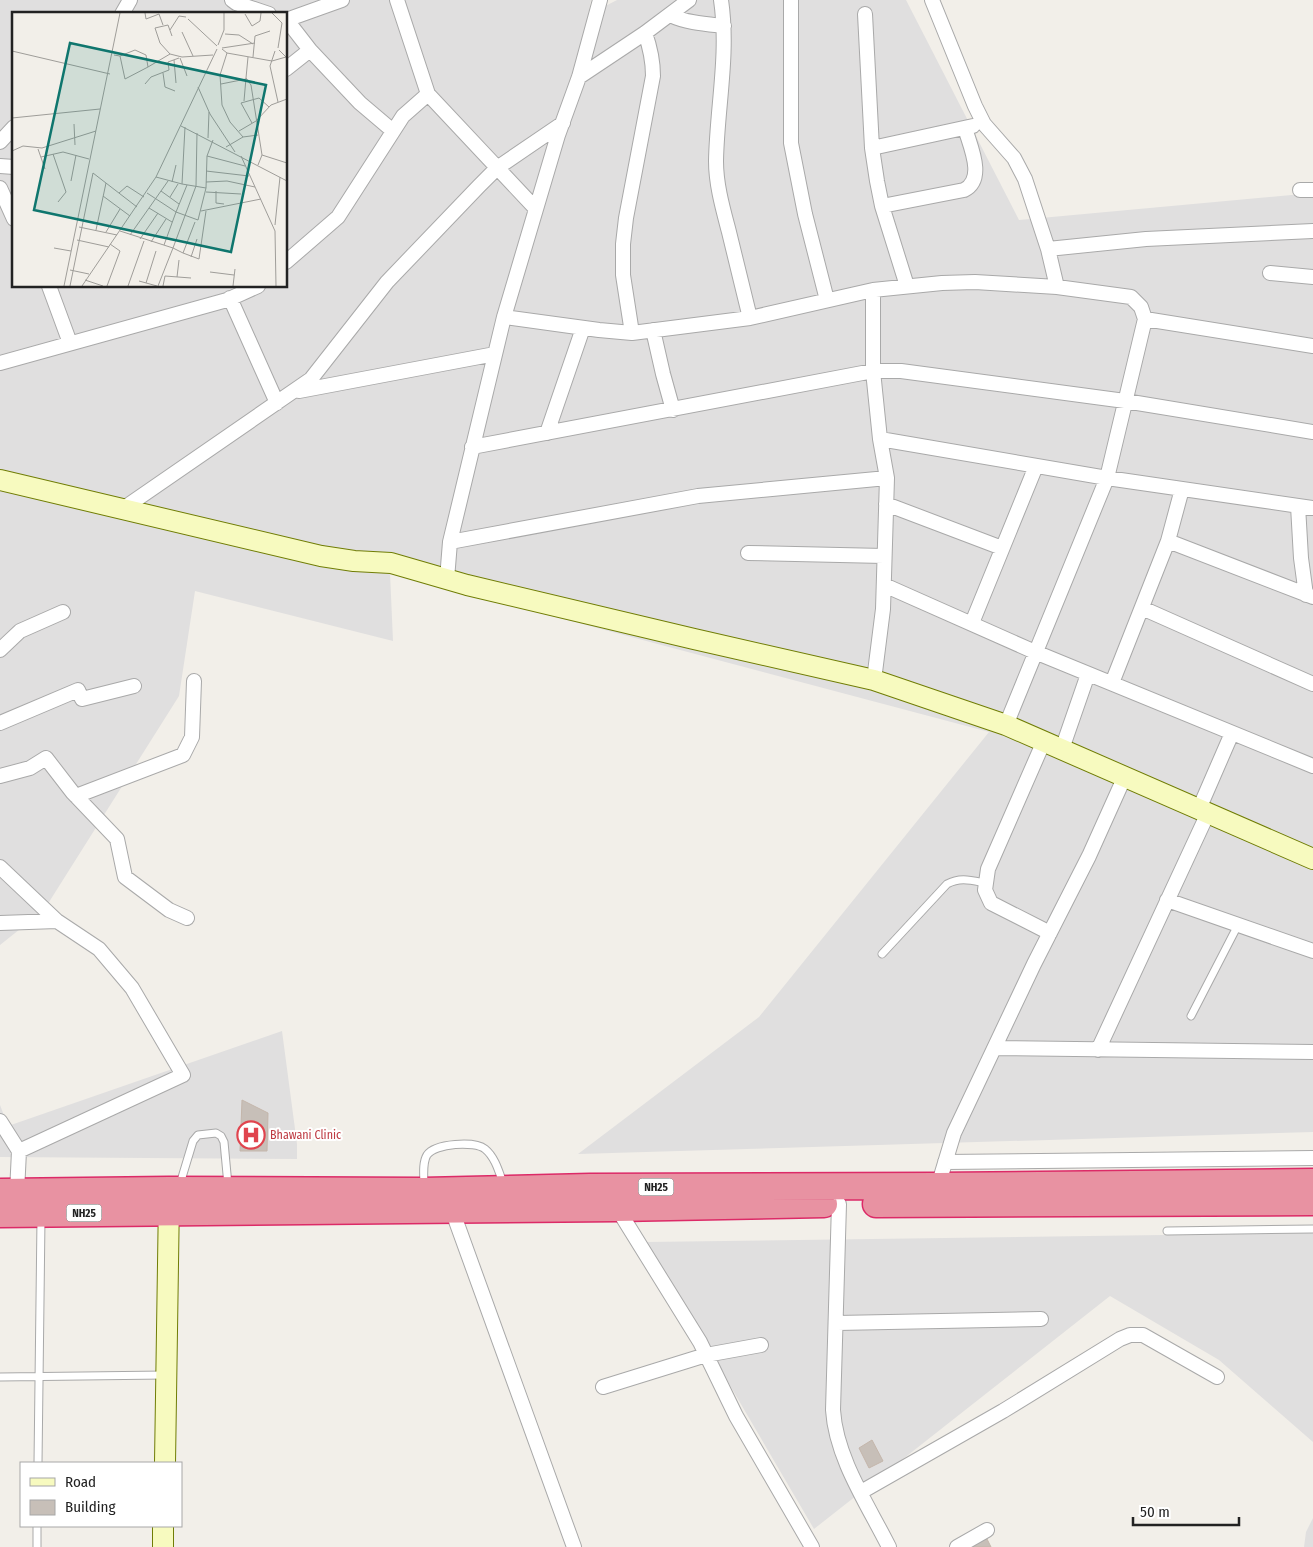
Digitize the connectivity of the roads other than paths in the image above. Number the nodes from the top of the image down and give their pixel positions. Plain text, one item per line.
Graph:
1 (130, 0) edge
2 (232, 0) edge
3 (342, 0) edge
4 (397, 0) edge
5 (600, 0) edge
6 (688, 0) edge
7 (721, 0) edge
8 (791, 0) edge
9 (932, 0) edge
10 (123, 12) edge
11 (263, 12) edge
12 (865, 14) dead end
13 (670, 15) junction
14 (288, 20) edge
15 (288, 21) edge
16 (724, 26) junction
17 (645, 33) junction
18 (310, 50) junction
19 (288, 67) edge
20 (579, 77) junction
21 (428, 94) junction
22 (562, 122) junction
23 (984, 124) junction
24 (965, 128) junction
25 (12, 129) edge
26 (393, 131) junction
27 (0, 142) edge
28 (872, 148) junction
29 (497, 168) junction
30 (0, 188) edge
31 (882, 206) junction
32 (536, 210) junction
33 (12, 215) edge
34 (1313, 230) edge
35 (1048, 249) junction
36 (288, 260) edge
37 (1270, 272) dead end
38 (1313, 277) edge
39 (907, 286) junction
40 (1058, 287) junction
41 (50, 288) edge
42 (253, 288) edge
43 (873, 290) junction
44 (230, 298) junction
45 (827, 300) junction
46 (504, 316) junction
47 (750, 318) junction
48 (1145, 319) junction
49 (584, 328) junction
50 (653, 330) junction
51 (632, 333) junction
52 (70, 344) junction
53 (1313, 346) edge
54 (495, 354) junction
55 (0, 363) edge
56 (873, 371) junction
57 (293, 392) junction
58 (1125, 401) junction
59 (277, 403) junction
60 (673, 410) junction
61 (1313, 432) edge
62 (547, 433) junction
63 (880, 439) junction
64 (472, 447) junction
65 (1036, 466) junction
66 (886, 478) junction
67 (1107, 478) junction
68 (0, 480) edge
69 (1182, 489) junction
70 (886, 504) junction
71 (1298, 506) junction
72 (124, 508) junction
73 (1313, 508) edge
74 (1168, 541) junction
75 (450, 542) junction
76 (1002, 548) junction
77 (748, 553) dead end
78 (884, 556) junction
79 (446, 579) junction
80 (884, 586) junction
81 (1310, 596) edge
82 (1142, 608) junction
83 (64, 612) dead end
84 (972, 623) junction
85 (0, 650) edge
86 (1035, 652) junction
87 (1088, 674) junction
88 (874, 680) junction
89 (194, 681) dead end
90 (1112, 683) junction
91 (1313, 684) edge
92 (134, 686) dead end
93 (0, 723) edge
94 (1006, 725) junction
95 (1232, 733) junction
96 (1053, 745) junction
97 (1313, 766) edge
98 (0, 776) edge
99 (1125, 776) junction
100 (76, 796) junction
101 (1204, 811) junction
102 (1313, 859) edge
103 (0, 867) edge
104 (985, 883) junction
105 (1167, 900) junction
106 (187, 918) dead end
107 (57, 921) junction
108 (0, 923) edge
109 (1238, 925) junction
110 (1050, 933) junction
111 (1313, 951) edge
112 (882, 954) dead end
113 (1191, 1016) dead end
114 (995, 1048) junction
115 (1098, 1050) junction
116 (1313, 1052) edge
117 (0, 1121) edge
118 (19, 1151) junction
119 (1313, 1158) edge
120 (941, 1174) junction
121 (1313, 1182) edge
122 (506, 1190) junction
123 (229, 1191) junction
124 (424, 1191) junction
125 (8, 1192) edge
126 (175, 1201) junction
127 (1313, 1202) edge
128 (839, 1204) junction
129 (618, 1208) junction
130 (452, 1210) junction
131 (0, 1214) edge
132 (41, 1214) junction
133 (1313, 1229) edge
134 (1167, 1231) dead end
135 (1041, 1319) dead end
136 (836, 1323) junction
137 (761, 1345) dead end
138 (706, 1354) junction
139 (166, 1375) junction
140 (39, 1376) junction
141 (0, 1377) edge
142 (1217, 1377) dead end
143 (602, 1387) dead end
144 (38, 1462) edge
145 (165, 1462) edge
146 (861, 1492) junction
147 (37, 1527) edge
148 (164, 1527) edge
149 (987, 1530) dead end
150 (37, 1547) edge
151 (163, 1547) edge
152 (574, 1547) edge
153 (812, 1547) edge
154 (890, 1547) edge
155 (957, 1547) edge

1 - 10 street
2 - 11 street
3 - 14 street
4 - 21 street
5 - 20 street
6 - 13 street
7 - 16 street
8 - 45 street
9 - 23 street
12 - 28 street
13 - 16 street
13 - 17 street
15 - 18 street
16 - 47 street
17 - 20 street
17 - 51 street
18 - 19 street
18 - 26 street
20 - 22 street
21 - 26 street
21 - 29 street
22 - 29 street
22 - 32 street
23 - 24 street
23 - 35 street
24 - 28 street
24 - 31 street
25 - 27 street
26 - 36 street
28 - 31 street
29 - 32 street
29 - 57 street
30 - 33 street
31 - 39 street
32 - 46 street
34 - 35 street
35 - 40 street
37 - 38 street
39 - 40 street
39 - 43 street
40 - 48 street
41 - 52 street
42 - 44 street
43 - 45 street
43 - 56 street
44 - 52 street
44 - 59 street
45 - 47 street
46 - 49 street
46 - 54 street
47 - 50 street
48 - 53 street
48 - 58 street
49 - 51 street
49 - 62 street
50 - 51 street
50 - 60 street
52 - 55 street
54 - 57 street
54 - 64 street
56 - 58 street
56 - 60 street
56 - 63 street
57 - 59 street
58 - 61 street
58 - 67 street
59 - 72 street
60 - 62 street
62 - 64 street
63 - 65 street
63 - 66 street
64 - 75 street
65 - 67 street
65 - 76 street
66 - 70 street
66 - 75 street
67 - 69 street
67 - 86 street
68 - 72 street
69 - 71 street
69 - 74 street
70 - 76 street
70 - 78 street
71 - 73 street
71 - 81 street
72 - 79 street
74 - 81 street
74 - 82 street
75 - 79 street
76 - 84 street
77 - 78 street
78 - 80 street
79 - 88 street
80 - 84 street
80 - 88 street
82 - 90 street
82 - 91 street
83 - 85 street
84 - 86 street
86 - 87 street
86 - 94 street
87 - 90 street
87 - 96 street
88 - 94 street
89 - 100 street
90 - 95 street
92 - 93 street
94 - 96 street
95 - 97 street
95 - 101 street
96 - 99 street
96 - 104 street
98 - 100 street
99 - 101 street
99 - 110 street
100 - 106 street
101 - 102 street
101 - 105 street
103 - 107 street
104 - 110 street
104 - 112 lane
105 - 109 street
105 - 115 street
107 - 108 street
107 - 118 street
109 - 111 street
109 - 113 lane
110 - 114 street
114 - 115 street
114 - 120 street
115 - 116 street
117 - 118 street
118 - 125 street
119 - 120 street
120 - 121 highway, NH25
120 - 122 highway, NH25
122 - 124 highway, NH25
122 - 124 lane
123 - 124 highway, NH25
123 - 126 highway, NH25
123 - 126 lane
125 - 126 highway, NH25
126 - 130 highway, NH25
126 - 132 highway, NH25
126 - 139 street
127 - 128 highway, NH25
128 - 129 highway, NH25
128 - 136 street
129 - 130 highway, NH25
129 - 138 street
130 - 152 street
131 - 132 highway, NH25
132 - 140 lane
133 - 134 lane
135 - 136 street
136 - 146 street
137 - 138 street
138 - 143 street
138 - 153 street
139 - 140 lane
139 - 145 street
140 - 141 lane
140 - 144 lane
142 - 146 street
146 - 154 street
147 - 150 lane
148 - 151 street
149 - 155 street

